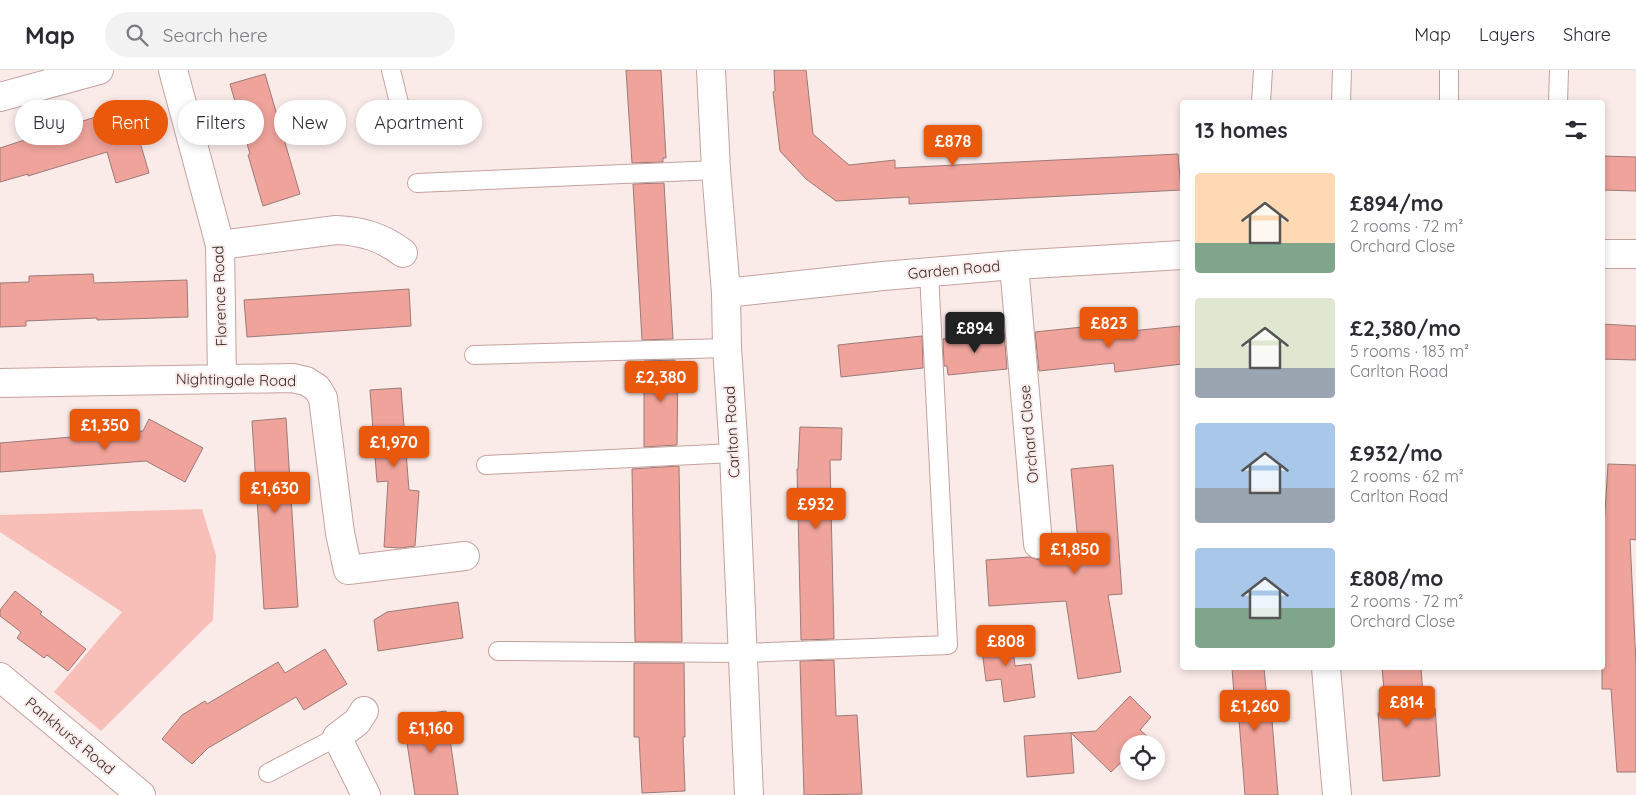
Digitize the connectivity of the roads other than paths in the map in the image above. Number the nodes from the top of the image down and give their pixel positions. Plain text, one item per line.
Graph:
1 (99, 70) edge
2 (173, 70) edge
3 (392, 70) edge
4 (711, 70) edge
5 (1263, 70) edge
6 (1342, 70) edge
7 (1449, 70) edge
8 (1559, 70) edge
9 (0, 97) edge
10 (398, 100) edge
11 (1262, 100) edge
12 (1341, 100) edge
13 (1449, 100) edge
14 (1558, 100) edge
15 (716, 170) junction
16 (417, 183) dead end
17 (220, 245) junction
18 (403, 253) dead end
19 (1605, 254) edge
20 (1636, 254) edge
21 (1180, 255) edge
22 (1014, 265) junction
23 (929, 273) junction
24 (726, 294) junction
25 (727, 348) junction
26 (474, 355) dead end
27 (222, 378) junction
28 (0, 383) edge
29 (734, 453) junction
30 (486, 465) dead end
31 (1038, 544) dead end
32 (464, 556) dead end
33 (498, 651) dead end
34 (742, 653) junction
35 (1326, 670) edge
36 (0, 677) edge
37 (364, 711) dead end
38 (337, 737) junction
39 (268, 773) dead end
40 (140, 795) edge
41 (366, 795) edge
42 (749, 795) edge
43 (1337, 795) edge

1 - 9 street
2 - 17 street, Florence Road
3 - 10 lane
4 - 15 street, Carlton Road
5 - 11 lane
6 - 12 lane
7 - 13 lane
8 - 14 lane
15 - 16 lane
15 - 24 street, Carlton Road
17 - 18 street
17 - 27 street, Florence Road
19 - 20 street
21 - 22 street, Garden Road
22 - 23 street, Garden Road
22 - 31 street, Orchard Close
23 - 24 street, Garden Road
23 - 34 lane
24 - 25 street, Carlton Road
25 - 26 lane
25 - 29 street, Carlton Road
27 - 28 street, Nightingale Road
27 - 32 street, Nightingale Road
29 - 30 lane
29 - 34 street, Carlton Road
33 - 34 lane
34 - 42 street, Carlton Road
35 - 43 street
36 - 40 street, Pankhurst Road
37 - 38 street
38 - 39 lane
38 - 41 street

